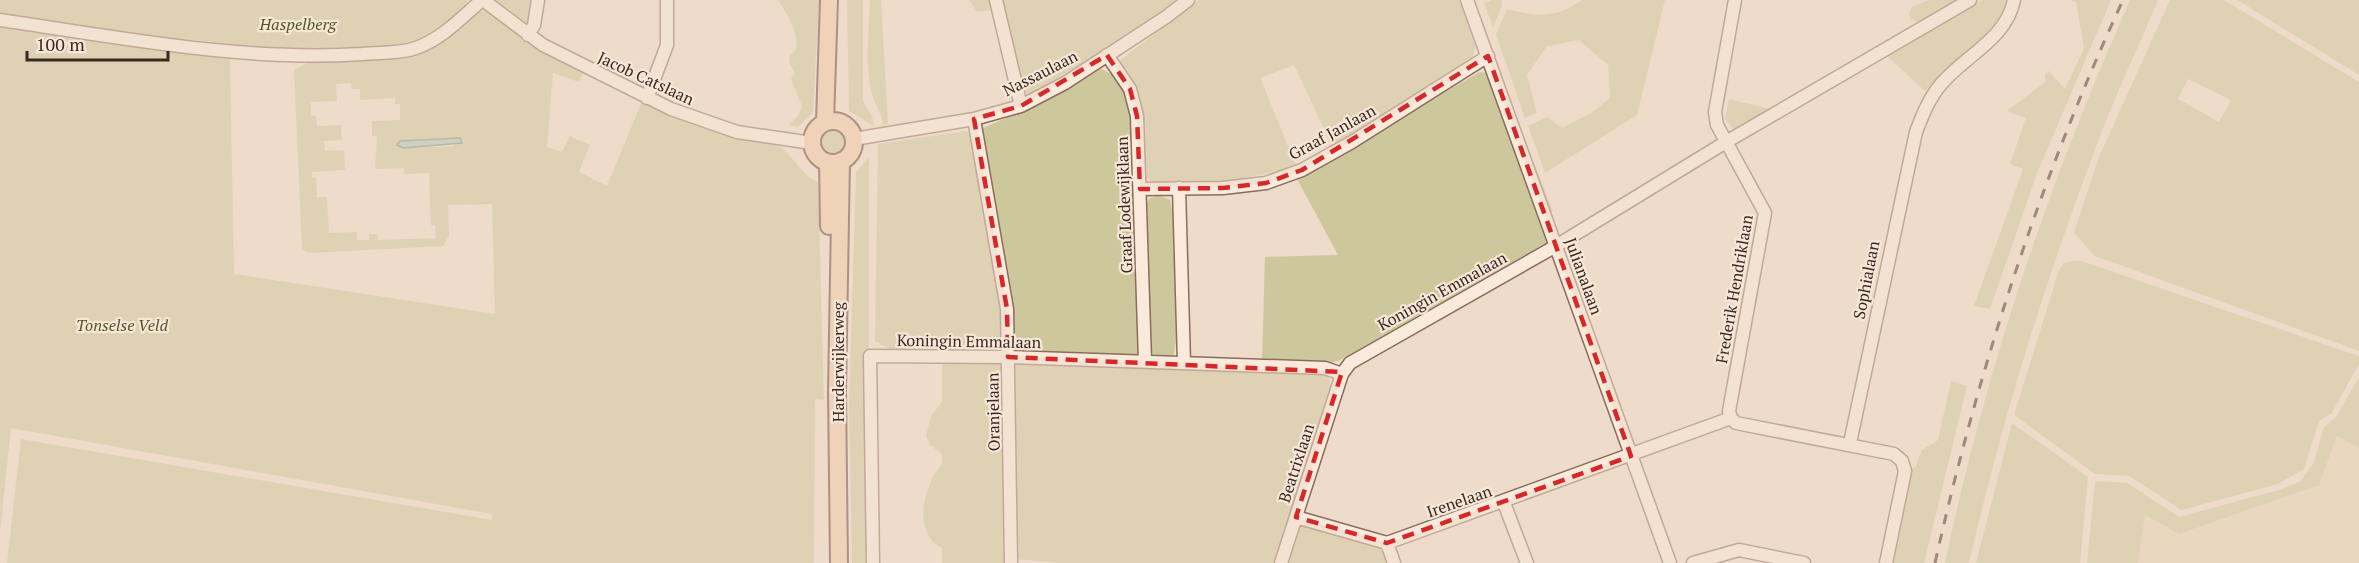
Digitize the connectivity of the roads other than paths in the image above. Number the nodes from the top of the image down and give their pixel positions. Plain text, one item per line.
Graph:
1 (483, 0) edge
2 (538, 0) edge
3 (667, 0) edge
4 (829, 0) edge
5 (837, 0) edge
6 (996, 0) edge
7 (1188, 0) edge
8 (1467, 0) edge
9 (1736, 0) edge
10 (1970, 0) edge
11 (2014, 0) edge
12 (0, 20) edge
13 (528, 35) junction
14 (1107, 56) junction
15 (1488, 56) junction
16 (646, 98) junction
17 (1021, 106) junction
18 (974, 119) junction
19 (832, 122) junction
20 (854, 139) junction
21 (1726, 142) junction
22 (812, 143) junction
23 (835, 162) junction
24 (1179, 188) junction
25 (1140, 189) junction
26 (1556, 246) junction
27 (1008, 357) junction
28 (1145, 361) junction
29 (1184, 363) junction
30 (1342, 374) junction
31 (1731, 418) junction
32 (1850, 443) junction
33 (1631, 456) junction
34 (1504, 502) junction
35 (1296, 517) junction
36 (1387, 543) junction
37 (831, 563) edge
38 (839, 563) edge
39 (873, 563) edge
40 (1011, 563) edge
41 (1281, 563) edge
42 (1394, 563) edge
43 (1527, 563) edge
44 (1670, 563) edge
45 (1693, 563) edge
46 (1804, 563) edge
47 (1886, 563) edge

1 - 12 street
1 - 13 street, Jacob Catslaan
2 - 13 street
3 - 16 street
4 - 19 main road
5 - 19 main road
6 - 17 street
7 - 14 street, Nassaulaan
8 - 15 street, Julianalaan
9 - 21 street, Frederik Hendriklaan
10 - 21 street, Koningin Emmalaan
11 - 32 street, Sophialaan
13 - 16 street, Jacob Catslaan
14 - 17 street, Nassaulaan
14 - 25 street, Graaf Lodewijklaan
15 - 24 street, Graaf Janlaan
15 - 26 street, Julianalaan
16 - 22 street, Jacob Catslaan
17 - 18 street, Nassaulaan
18 - 20 street, Nassaulaan
18 - 27 street, Oranjelaan
19 - 20 main road
19 - 22 main road
20 - 23 main road
21 - 26 street, Koningin Emmalaan
21 - 31 street, Frederik Hendriklaan
22 - 23 main road
23 - 37 main road, Harderwijkerweg
23 - 38 main road, Harderwijkerweg
24 - 25 street, Graaf Janlaan
24 - 29 street
25 - 28 street, Graaf Lodewijklaan
26 - 30 street, Koningin Emmalaan
26 - 33 street, Julianalaan
27 - 28 street, Koningin Emmalaan
27 - 39 street, Koningin Emmalaan
27 - 40 street, Oranjelaan
28 - 29 street, Koningin Emmalaan
29 - 30 street, Koningin Emmalaan
30 - 35 street, Beatrixlaan
31 - 32 street
31 - 33 street, Irenelaan
32 - 47 street
33 - 34 street, Irenelaan
33 - 44 street, Julianalaan
34 - 36 street, Irenelaan
34 - 43 street
35 - 36 street
35 - 41 street, Beatrixlaan
36 - 42 street
45 - 46 street

